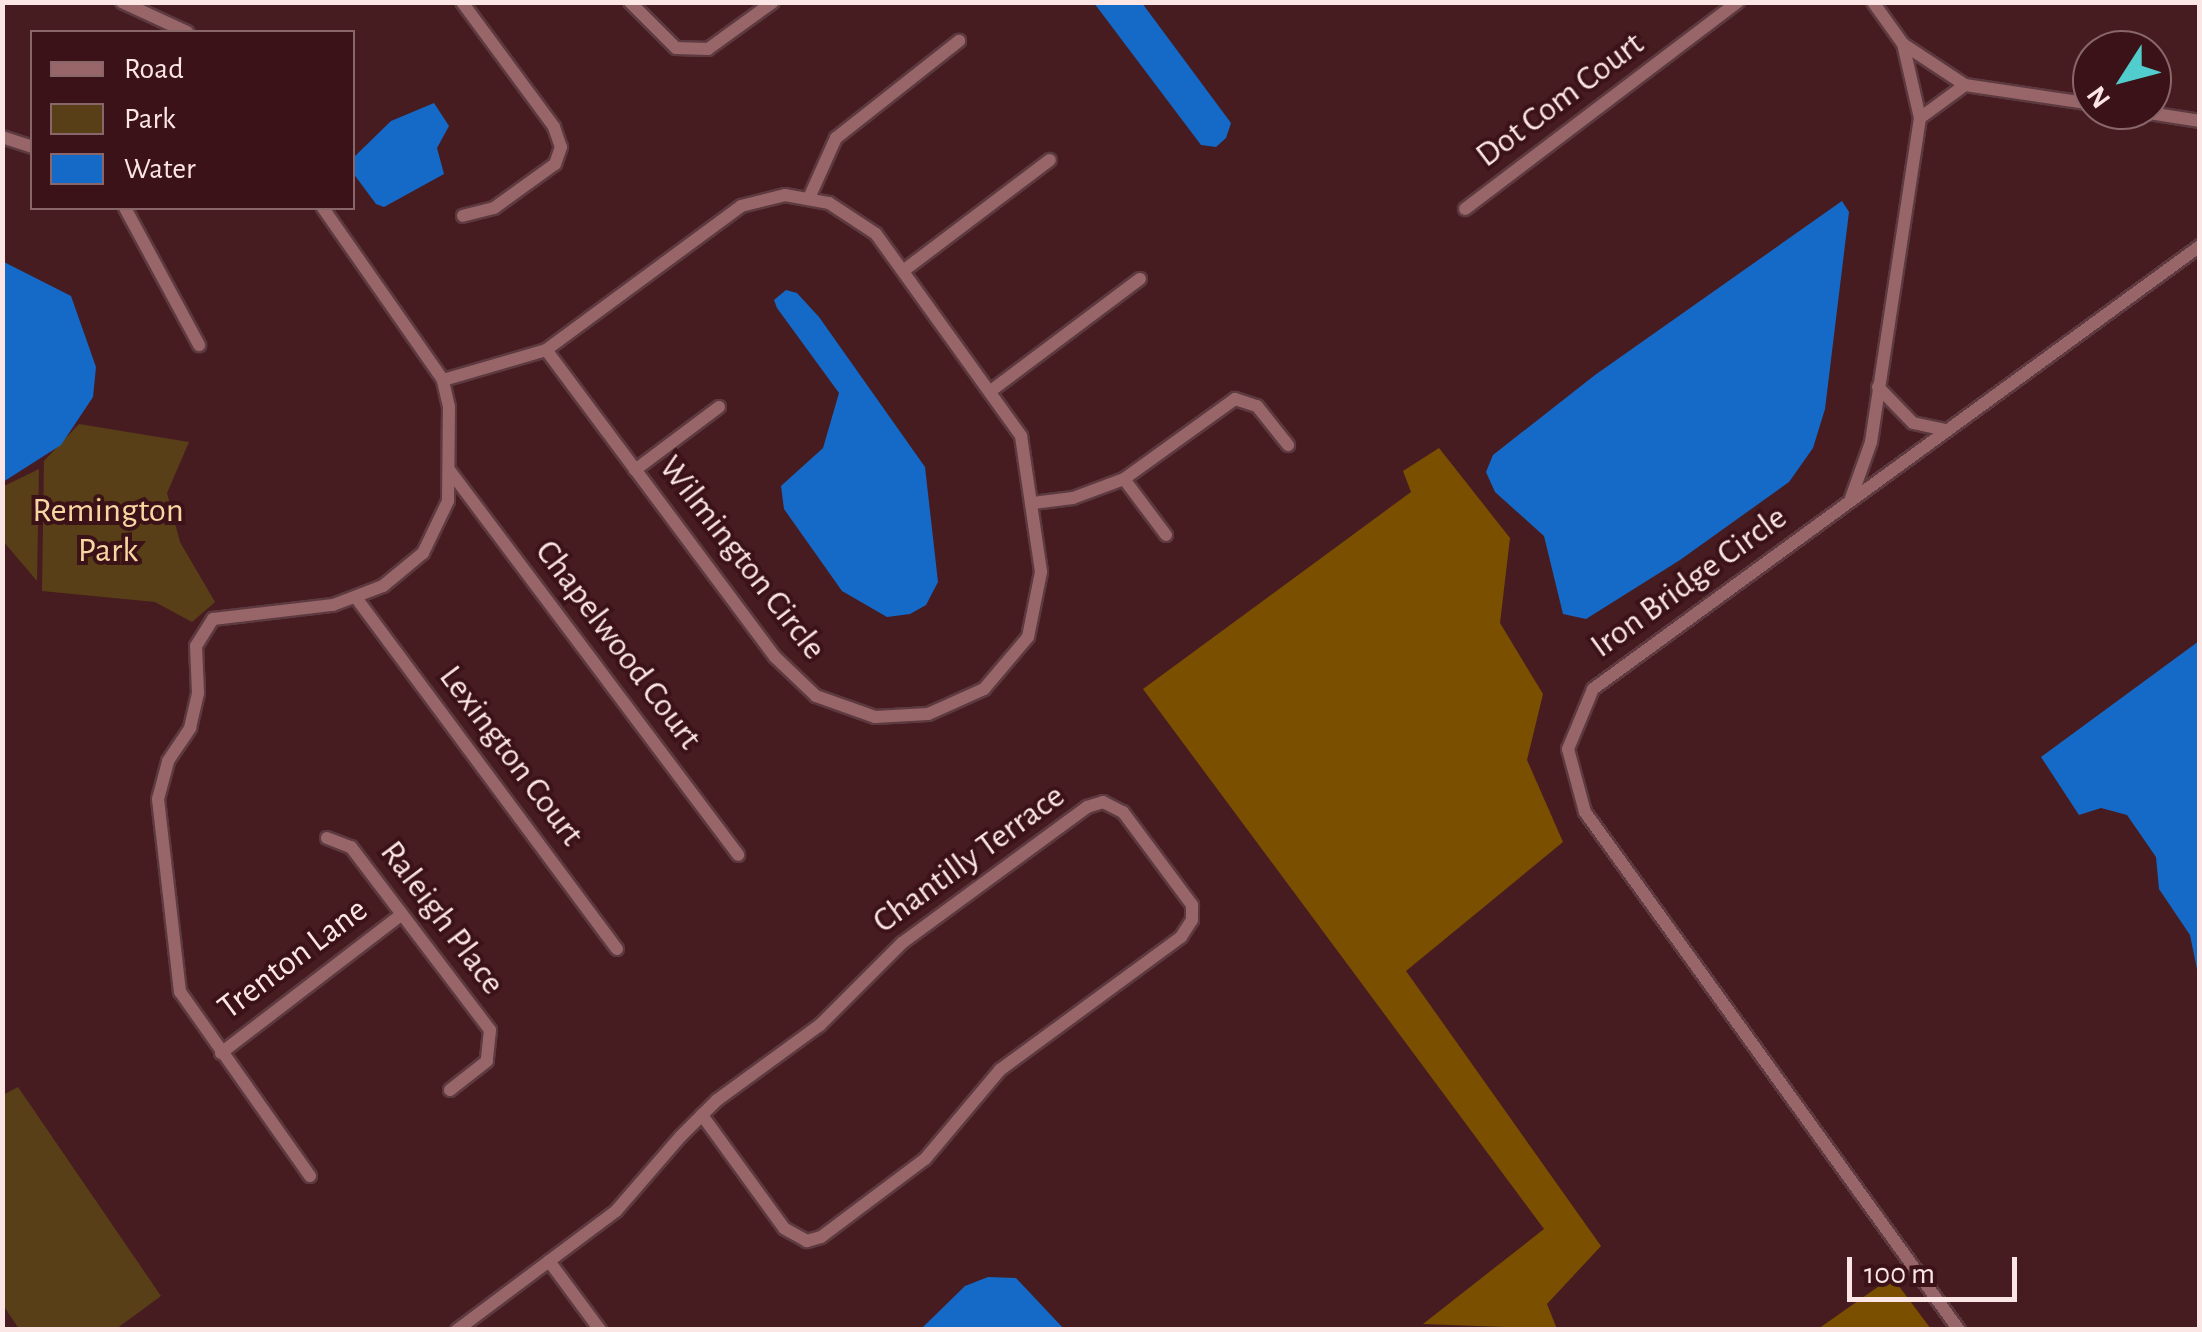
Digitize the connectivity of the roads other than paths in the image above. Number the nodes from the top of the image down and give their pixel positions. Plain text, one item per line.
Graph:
1 (122, 2) edge
2 (462, 2) edge
3 (630, 2) edge
4 (773, 2) edge
5 (1738, 2) edge
6 (1873, 2) edge
7 (182, 30) edge
8 (959, 41) dead end
9 (1903, 44) junction
10 (1965, 85) junction
11 (2072, 101) edge
12 (2172, 117) edge
13 (1920, 118) junction
14 (2200, 121) edge
15 (2, 137) edge
16 (30, 146) edge
17 (1050, 160) dead end
18 (809, 198) junction
19 (1465, 209) dead end
20 (126, 210) edge
21 (324, 210) edge
22 (464, 216) dead end
23 (2200, 246) edge
24 (903, 272) junction
25 (1140, 279) dead end
26 (199, 346) dead end
27 (546, 350) junction
28 (443, 380) junction
29 (1878, 387) junction
30 (992, 390) junction
31 (718, 407) dead end
32 (1947, 430) junction
33 (1288, 444) dead end
34 (635, 470) junction
35 (450, 471) junction
36 (1124, 479) junction
37 (1033, 503) junction
38 (1849, 503) junction
39 (1166, 535) dead end
40 (357, 598) junction
41 (327, 838) dead end
42 (738, 855) dead end
43 (402, 914) junction
44 (617, 949) dead end
45 (220, 1053) junction
46 (450, 1090) dead end
47 (702, 1115) junction
48 (310, 1176) dead end
49 (550, 1261) junction
50 (457, 1330) edge
51 (600, 1330) edge
52 (1960, 1330) edge

1 - 7 street
2 - 22 street
3 - 4 street
5 - 19 street, Dot Com Court
6 - 9 street
8 - 18 street
9 - 10 street
9 - 13 street
10 - 11 street
10 - 13 street
12 - 14 street
13 - 29 street
15 - 16 street
17 - 24 street
18 - 24 street, Wilmington Circle
18 - 27 street, Wilmington Circle
20 - 26 street
21 - 28 street
23 - 32 street, Iron Bridge Circle
24 - 30 street, Wilmington Circle
25 - 30 street
27 - 28 street, Wilmington Circle
27 - 34 street, Wilmington Circle
28 - 35 street
29 - 32 street
29 - 38 street
30 - 37 street, Wilmington Circle
31 - 34 street
32 - 38 street, Iron Bridge Circle
33 - 36 street
34 - 37 street, Wilmington Circle
35 - 40 street
35 - 42 street, Chapelwood Court
36 - 37 street
36 - 39 street
38 - 52 street, Iron Bridge Circle
40 - 44 street, Lexington Court
40 - 45 street
41 - 43 street, Raleigh Place
43 - 45 street, Trenton Lane
43 - 46 street, Raleigh Place
45 - 48 street
47 - 47 street, Chantilly Terrace
47 - 49 street, Chantilly Terrace
49 - 50 street, Chantilly Terrace
49 - 51 street

